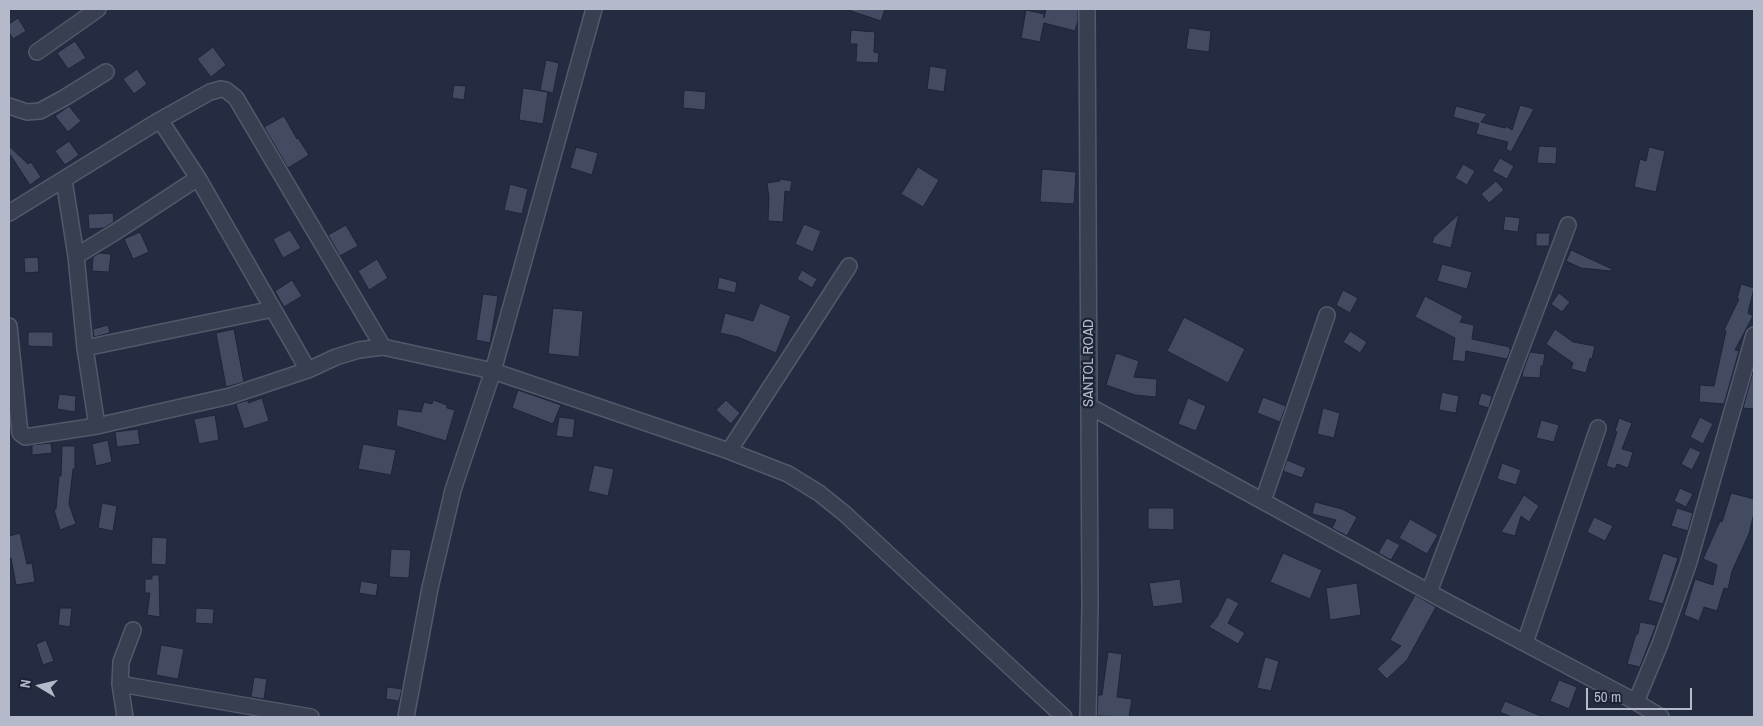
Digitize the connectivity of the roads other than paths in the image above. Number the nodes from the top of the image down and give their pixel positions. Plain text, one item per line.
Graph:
1 (594, 9) edge
2 (1087, 9) edge
3 (92, 10) edge
4 (37, 52) dead end
5 (106, 72) dead end
6 (9, 106) edge
7 (160, 120) junction
8 (198, 178) junction
9 (64, 180) junction
10 (9, 212) edge
11 (1568, 225) dead end
12 (76, 256) junction
13 (849, 266) dead end
14 (273, 309) junction
15 (1327, 315) dead end
16 (9, 326) edge
17 (1754, 335) edge
18 (383, 347) junction
19 (85, 348) junction
20 (308, 370) junction
21 (493, 371) junction
22 (1089, 406) junction
23 (97, 426) junction
24 (1598, 428) dead end
25 (729, 451) junction
26 (1263, 501) junction
27 (1429, 592) junction
28 (132, 630) dead end
29 (1525, 643) junction
30 (120, 684) junction
31 (1636, 702) junction
32 (125, 717) edge
33 (311, 717) edge
34 (406, 717) edge
35 (1064, 717) edge
36 (1088, 717) edge
37 (1660, 717) edge

1 - 21 street
2 - 22 street, SANTOL ROAD
3 - 4 street
5 - 6 street
7 - 8 street
7 - 9 street
7 - 18 street
8 - 12 street
8 - 14 street
9 - 10 street
9 - 12 street
11 - 27 street
12 - 19 street
13 - 25 street
14 - 19 street
14 - 20 street
15 - 26 street
16 - 23 street
17 - 31 street
18 - 20 street
18 - 21 street
19 - 23 street
20 - 23 street
21 - 25 street
21 - 34 street
22 - 26 street
22 - 36 street, SANTOL ROAD
24 - 29 street
25 - 35 street
26 - 27 street
27 - 29 street
28 - 30 street
29 - 31 street
30 - 32 street
30 - 33 street
31 - 37 street

